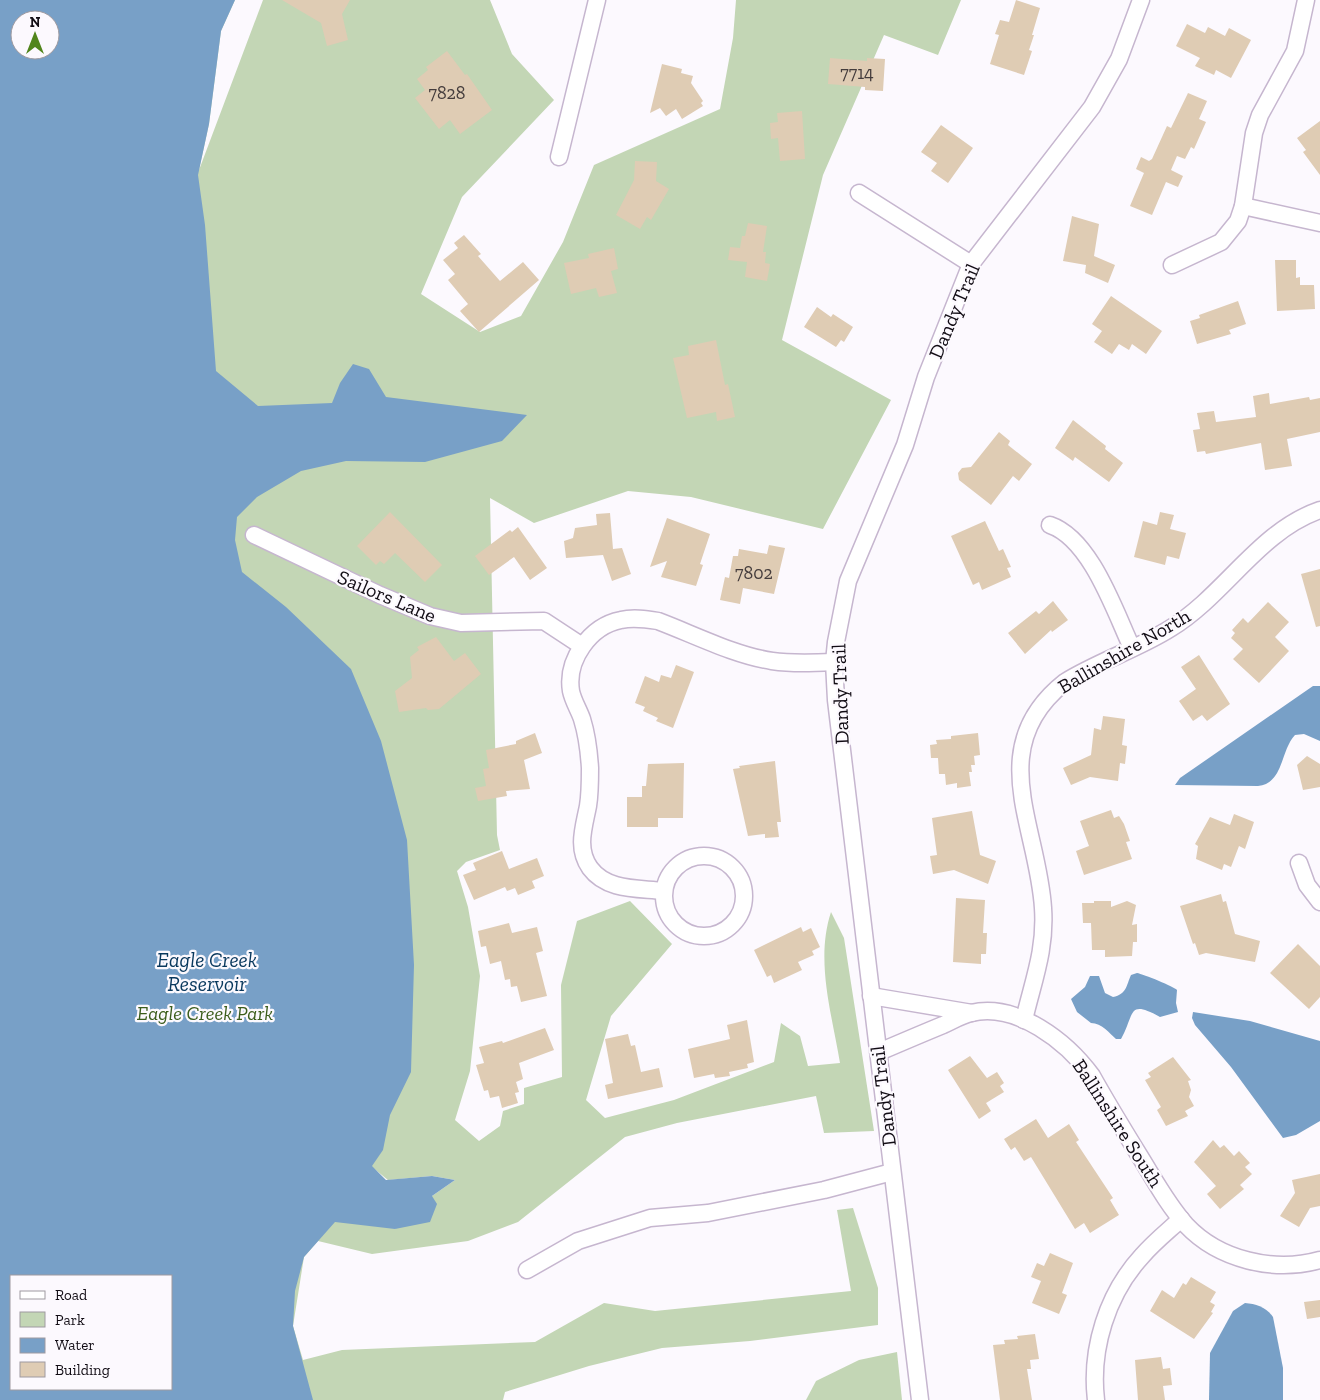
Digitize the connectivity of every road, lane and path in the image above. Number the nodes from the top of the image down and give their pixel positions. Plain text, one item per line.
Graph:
1 (597, 0) edge
2 (1141, 0) edge
3 (1304, 0) edge
4 (559, 157) dead end
5 (858, 193) dead end
6 (1243, 206) junction
7 (1320, 223) edge
8 (972, 264) junction
9 (1172, 265) dead end
10 (1320, 510) edge
11 (1050, 525) dead end
12 (254, 535) dead end
13 (582, 646) junction
14 (1132, 648) junction
15 (834, 662) junction
16 (1299, 863) dead end
17 (663, 891) junction
18 (1320, 902) edge
19 (871, 996) junction
20 (972, 1013) junction
21 (1024, 1020) junction
22 (879, 1052) junction
23 (892, 1172) junction
24 (1181, 1219) junction
25 (1320, 1260) edge
26 (527, 1270) dead end
27 (920, 1400) edge
28 (1096, 1400) edge

1 - 4 street
2 - 8 street, Dandy Trail
3 - 6 street
5 - 8 street
6 - 7 street
6 - 9 street
8 - 15 street, Dandy Trail
10 - 14 street, Ballinshire North
11 - 14 street
12 - 13 street, Sailors Lane
13 - 15 street
13 - 17 street
14 - 21 street, Ballinshire North
15 - 19 street, Dandy Trail
16 - 18 street
17 - 17 street
19 - 20 street
19 - 22 street, Dandy Trail
20 - 21 street, Ballinshire South
20 - 22 street, Ballinshire South
21 - 24 street, Ballinshire South
22 - 23 street, Dandy Trail
23 - 26 street
23 - 27 street, Dandy Trail
24 - 25 street, Ballinshire South
24 - 28 street

